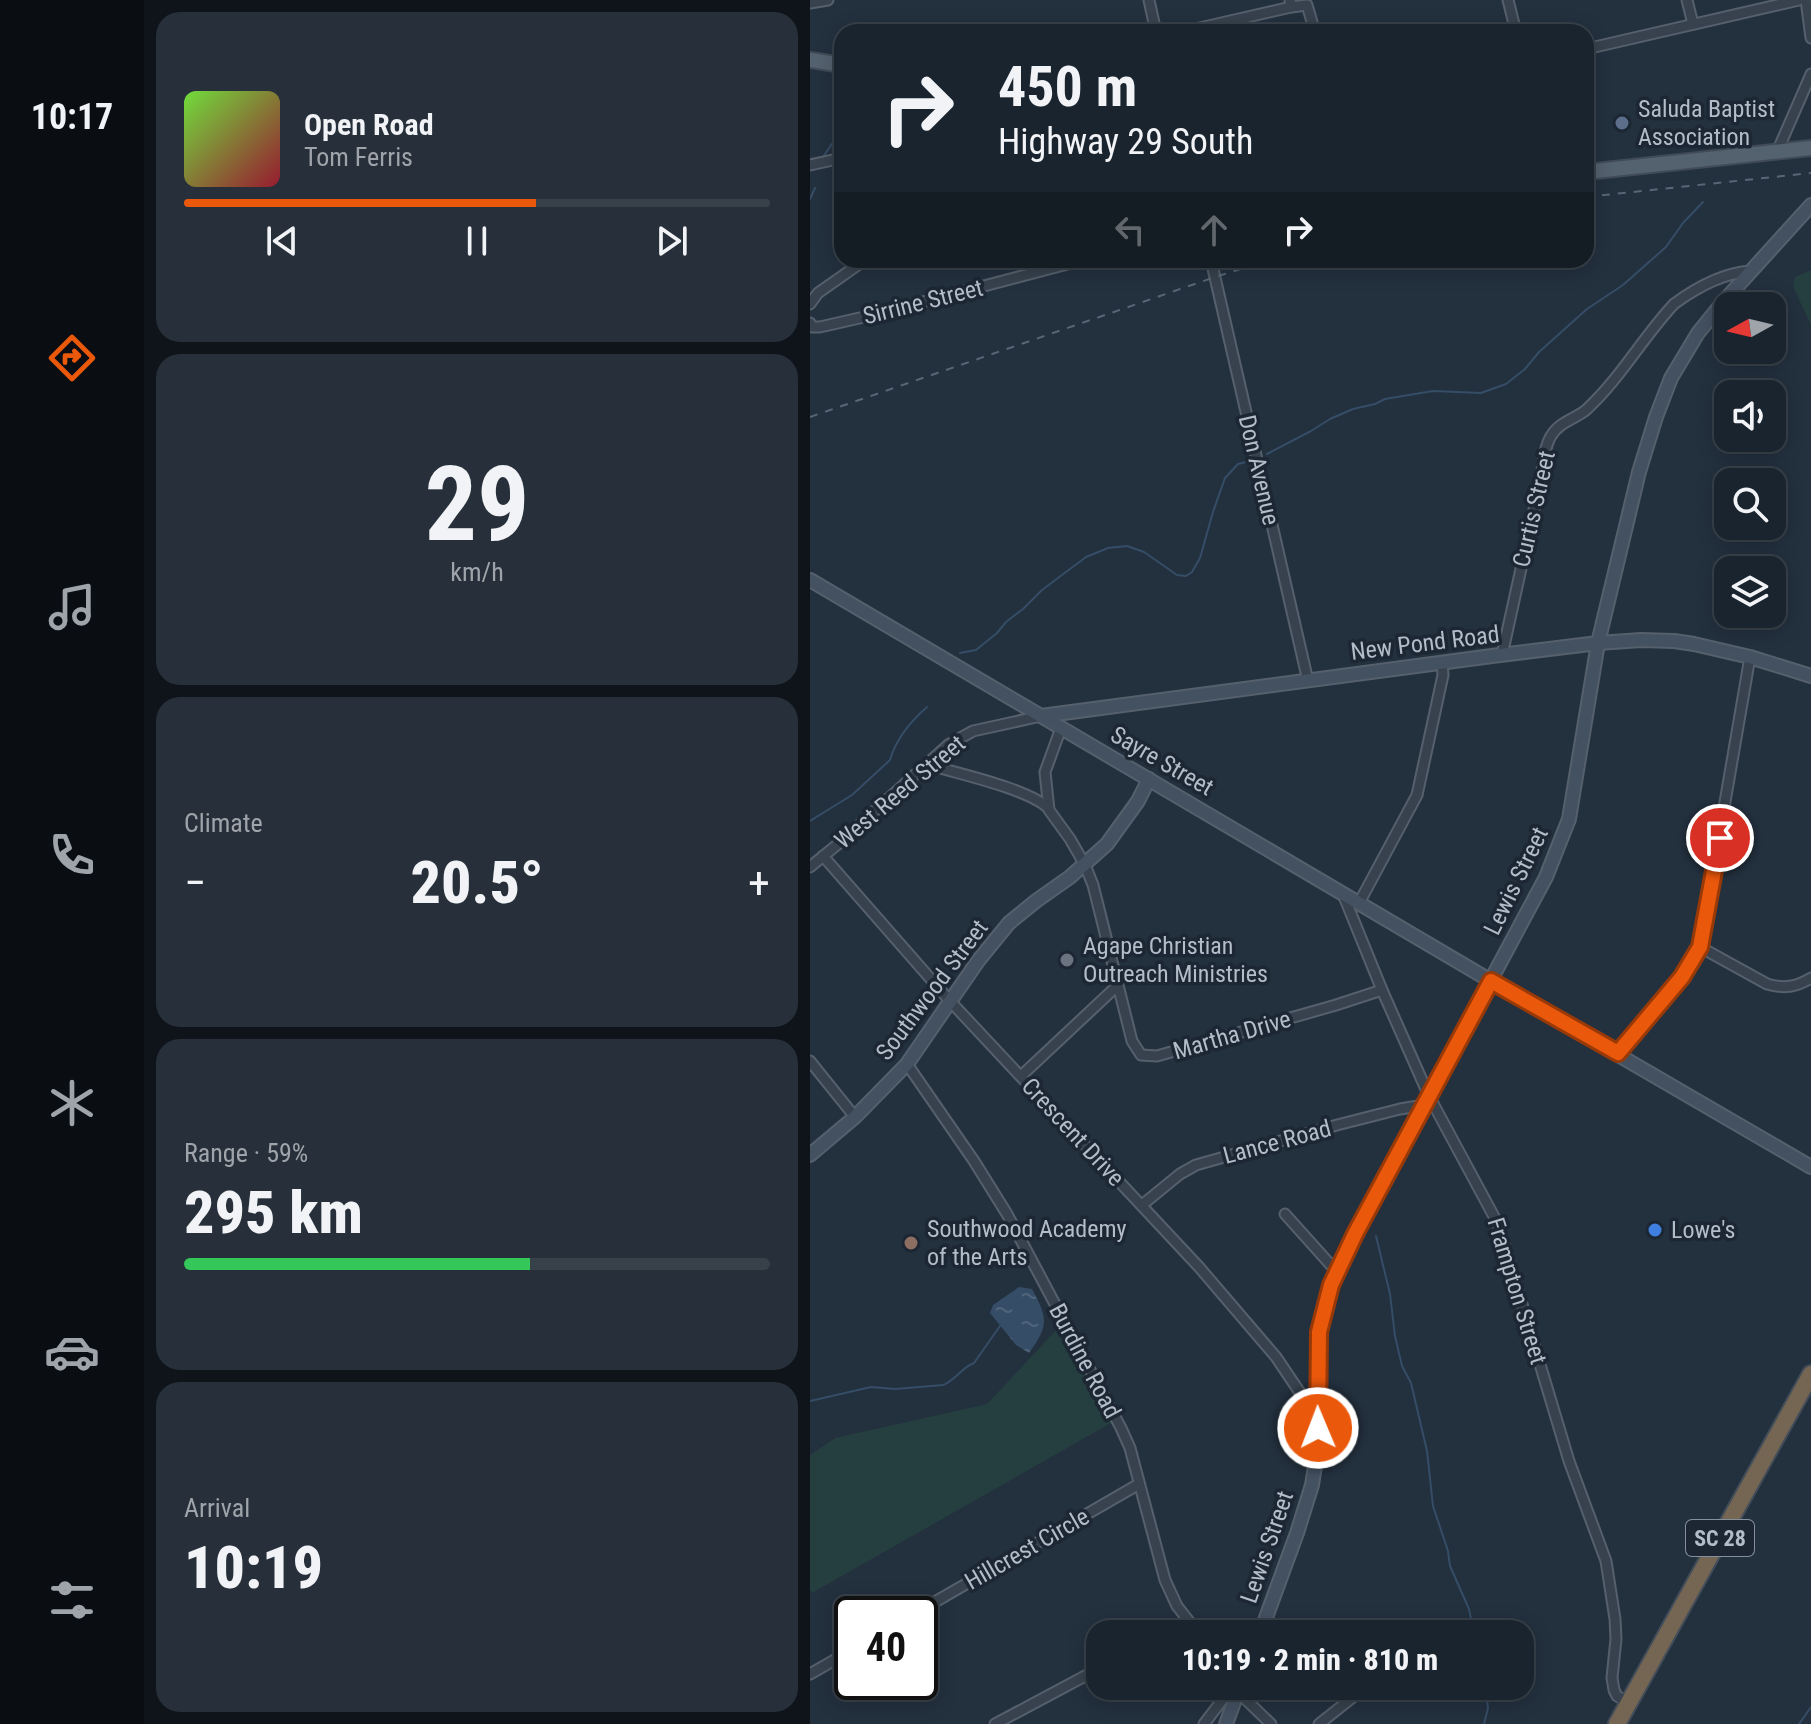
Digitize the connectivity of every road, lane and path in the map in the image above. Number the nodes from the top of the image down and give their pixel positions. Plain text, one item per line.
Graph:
1 (828, 0) edge
2 (1149, 0) edge
3 (1508, 0) edge
4 (1687, 0) edge
5 (1799, 0) edge
6 (1806, 0) edge
7 (810, 2) edge
8 (1290, 4) edge
9 (1154, 24) edge
10 (1213, 24) edge
11 (1313, 24) edge
12 (1514, 24) edge
13 (1693, 24) junction
14 (1811, 38) edge
15 (1594, 47) edge
16 (810, 60) edge
17 (834, 64) edge
18 (1811, 74) edge
19 (1811, 148) edge
20 (1777, 152) junction
21 (834, 160) edge
22 (810, 165) edge
23 (1594, 171) edge
24 (1811, 205) edge
25 (854, 268) edge
26 (1052, 268) edge
27 (1213, 268) edge
28 (1751, 271) junction
29 (810, 304) edge
30 (810, 323) edge
31 (810, 580) edge
32 (1598, 643) junction
33 (1502, 655) junction
34 (1750, 657) junction
35 (1442, 663) junction
36 (1811, 676) edge
37 (1308, 681) junction
38 (1041, 716) junction
39 (1061, 728) junction
40 (932, 761) junction
41 (1149, 779) junction
42 (1049, 810) junction
43 (823, 856) junction
44 (1085, 865) junction
45 (810, 867) edge
46 (1343, 894) junction
47 (1359, 903) junction
48 (1700, 947) junction
49 (1811, 978) edge
50 (1491, 981) junction
51 (1117, 986) junction
52 (1382, 990) junction
53 (950, 1001) junction
54 (1618, 1053) junction
55 (810, 1061) edge
56 (907, 1064) junction
57 (1021, 1076) junction
58 (1426, 1101) junction
59 (855, 1117) junction
60 (810, 1155) edge
61 (1811, 1167) edge
62 (1142, 1205) junction
63 (1285, 1214) dead end
64 (1337, 1272) junction
65 (1811, 1374) edge
66 (1318, 1410) junction
67 (1139, 1484) junction
68 (938, 1600) edge
69 (1187, 1620) edge
70 (1265, 1620) edge
71 (834, 1660) edge
72 (810, 1674) edge
73 (1086, 1675) edge
74 (1222, 1700) edge
75 (1235, 1700) edge
76 (1249, 1700) edge
77 (1349, 1700) edge
78 (1629, 1703) junction
79 (995, 1724) edge
80 (1204, 1724) edge
81 (1226, 1724) edge
82 (1271, 1724) edge
83 (1319, 1724) edge
84 (1617, 1724) edge

1 - 7 street
2 - 9 street
3 - 12 street
4 - 13 street
5 - 13 street
6 - 14 street
8 - 10 street
8 - 11 street
13 - 15 street
16 - 17 main road
18 - 20 street
19 - 20 main road
20 - 23 main road
21 - 22 street
24 - 28 street, Lewis Street
25 - 29 street
26 - 30 street, Sirrine Street
27 - 37 street, Don Avenue
28 - 32 street, Lewis Street
28 - 33 street, Curtis Street
31 - 38 street, Sayre Street
32 - 33 street, New Pond Road
32 - 34 street, New Pond Road
32 - 50 street, Lewis Street
33 - 35 street, New Pond Road
34 - 36 street, New Pond Road
34 - 48 street
35 - 37 street, New Pond Road
35 - 47 street
37 - 38 street, New Pond Road
38 - 39 street, Sayre Street
38 - 40 street, West Reed Street
39 - 41 street, Sayre Street
39 - 42 street
40 - 42 street
40 - 43 street, West Reed Street
41 - 44 street, Southwood Street
41 - 46 street, Sayre Street
42 - 44 street, Martha Drive
43 - 45 street, West Reed Street
43 - 53 street, Crescent Drive
44 - 51 street, Martha Drive
44 - 53 street, Southwood Street
46 - 47 street, Sayre Street
46 - 52 street, Frampton Street
47 - 50 street, Sayre Street
48 - 49 street
48 - 54 street
50 - 54 street, Sayre Street
50 - 58 street, Lewis Street
51 - 52 street, Martha Drive
51 - 57 street
52 - 58 street, Frampton Street
53 - 56 street, Southwood Street
53 - 57 street, Crescent Drive
54 - 61 street, Sayre Street
55 - 59 street
56 - 59 street, Southwood Street
56 - 67 street, Burdine Road
57 - 62 street, Crescent Drive
58 - 62 street, Lance Road
58 - 64 street, Lewis Street
58 - 78 street, Frampton Street
59 - 60 street, Southwood Street
62 - 66 street, Crescent Drive
63 - 64 street
64 - 66 street, Lewis Street
65 - 78 highway, SC 28
66 - 70 street, Lewis Street
67 - 68 street, Hillcrest Circle
67 - 69 street, Burdine Road
71 - 72 street
73 - 79 street
74 - 80 street
75 - 81 street
76 - 82 street
77 - 83 street
78 - 84 highway, SC 28

